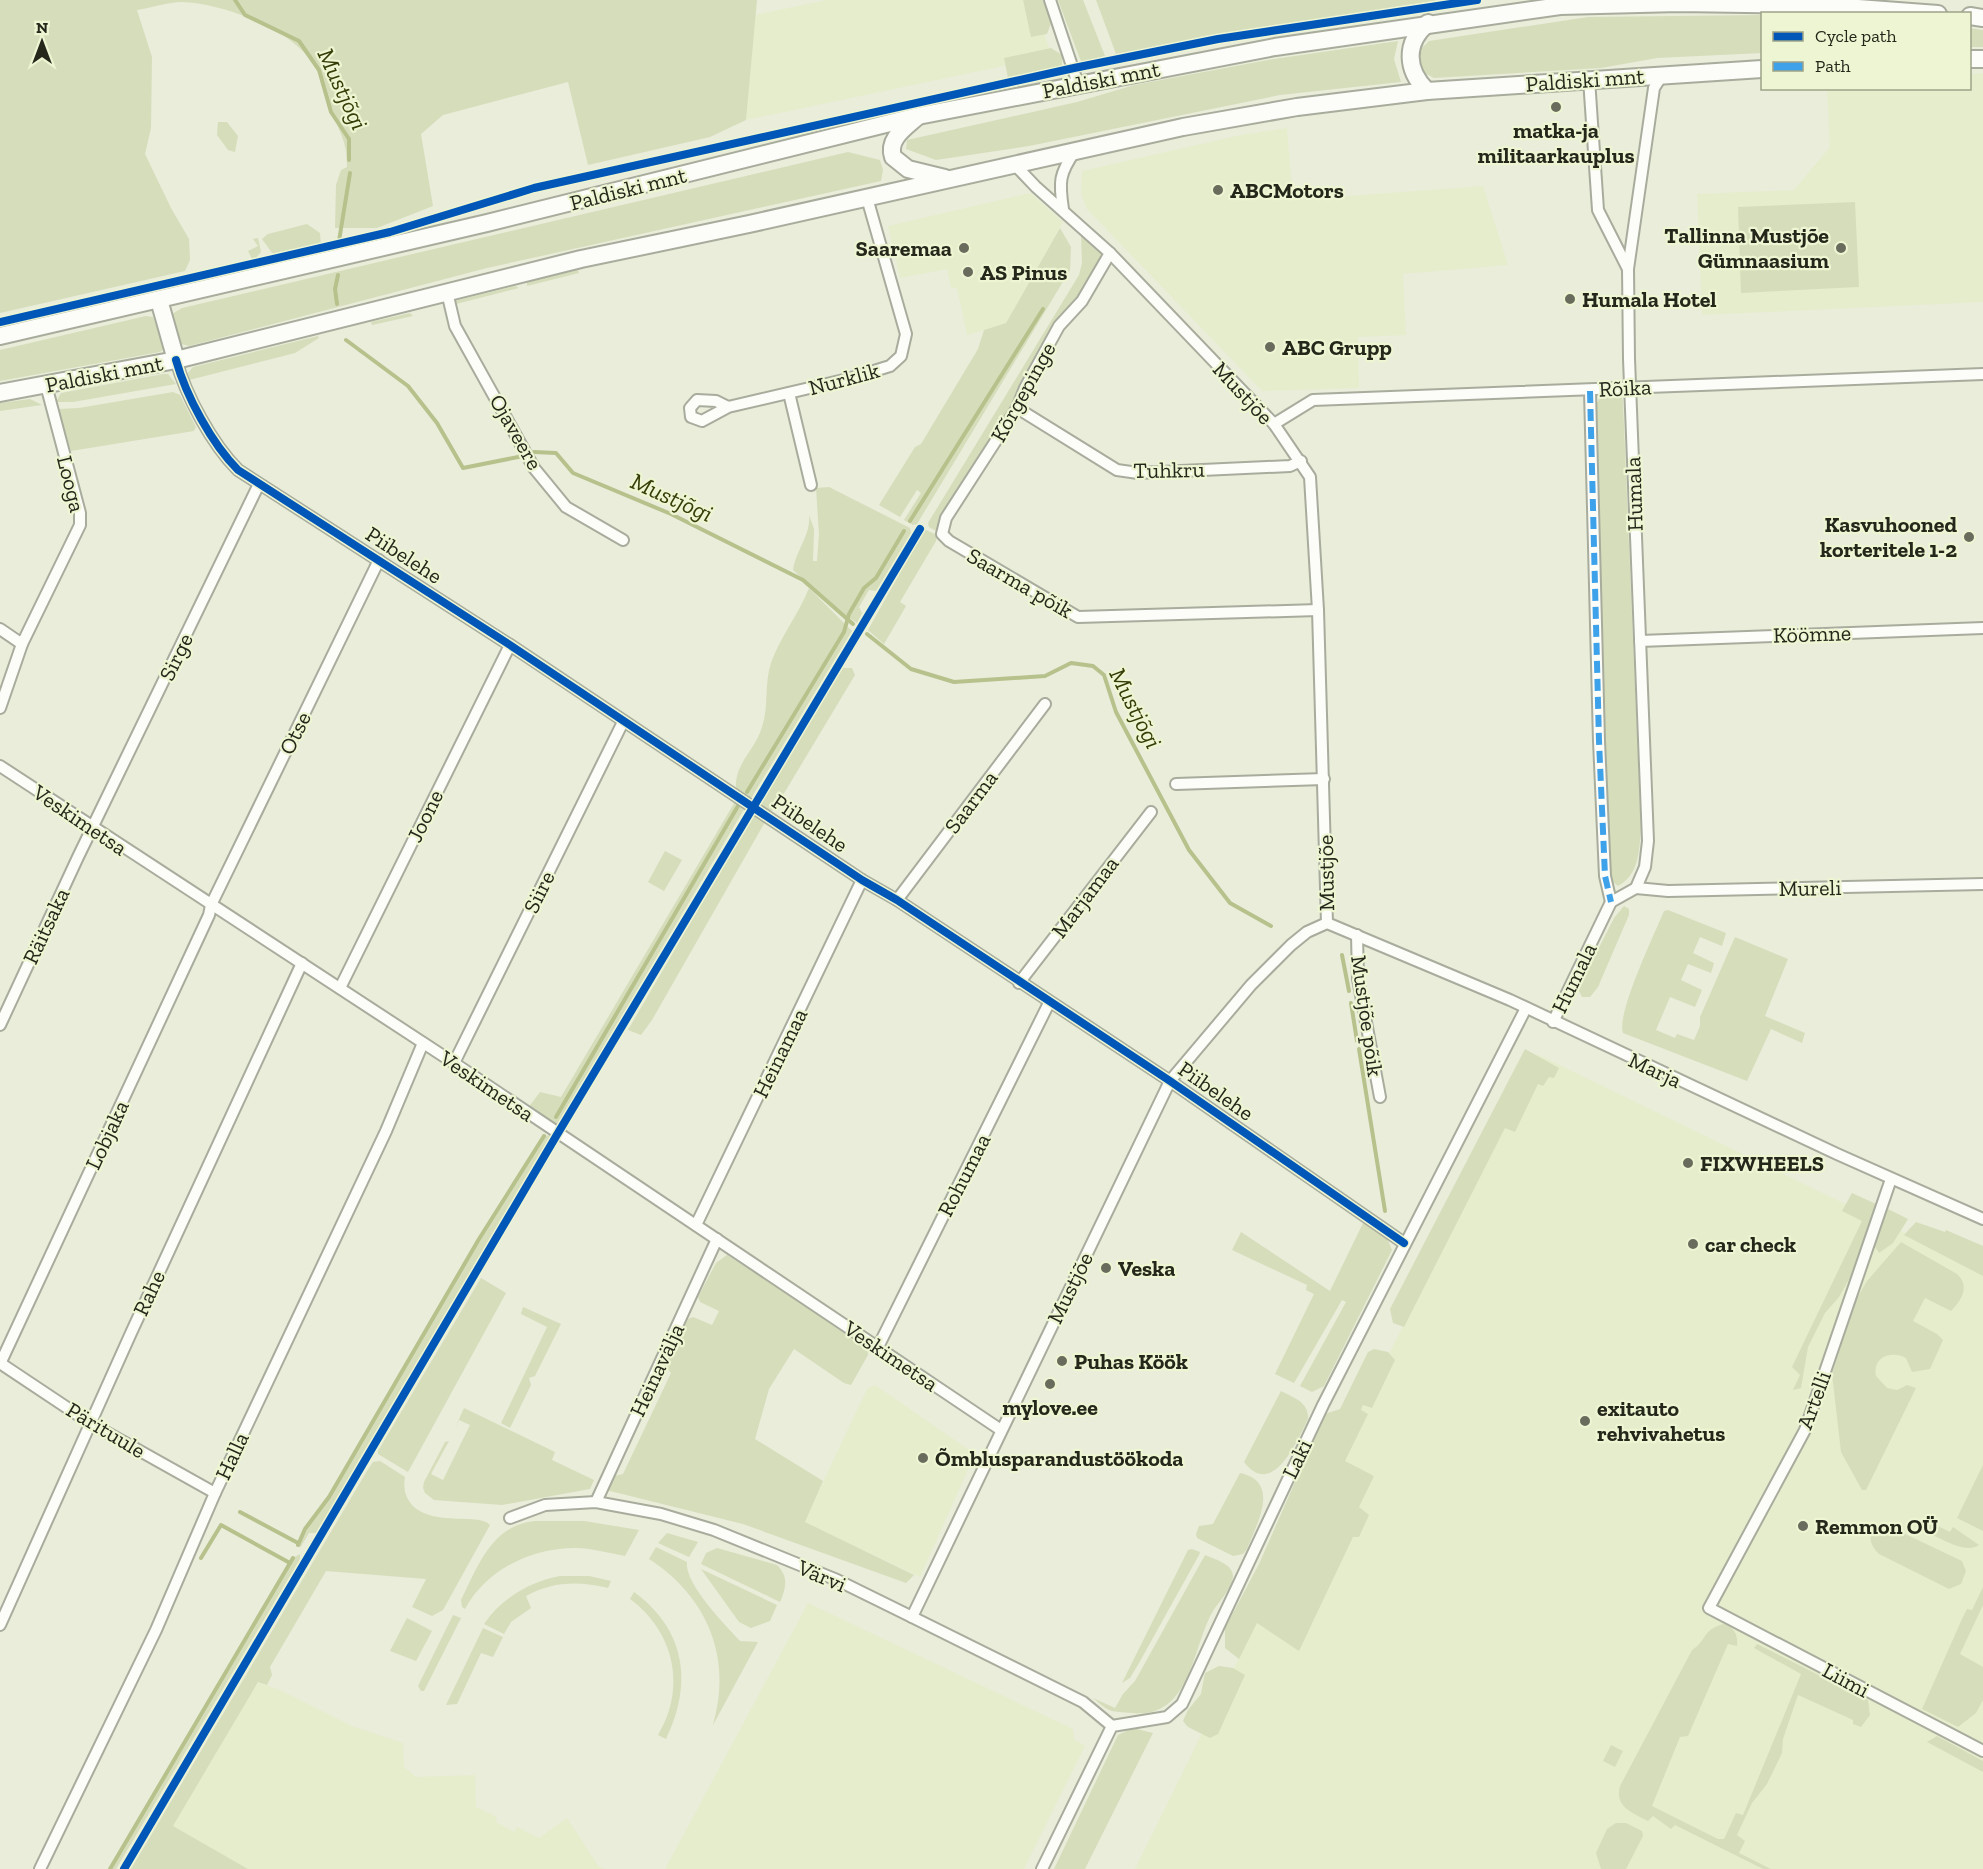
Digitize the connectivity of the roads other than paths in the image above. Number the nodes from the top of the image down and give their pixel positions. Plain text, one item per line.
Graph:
1 (1050, 0) edge
2 (1822, 9) edge
3 (1892, 12) edge
4 (1428, 23) junction
5 (1761, 69) edge
6 (1663, 74) junction
7 (1589, 79) junction
8 (1078, 84) junction
9 (1427, 91) junction
10 (918, 116) junction
11 (1076, 151) junction
12 (1016, 165) junction
13 (950, 179) junction
14 (867, 198) junction
15 (1063, 209) junction
16 (1110, 253) junction
17 (1628, 269) junction
18 (447, 292) junction
19 (159, 300) junction
20 (0, 336) edge
21 (176, 360) junction
22 (1983, 375) edge
23 (46, 385) junction
24 (1630, 388) junction
25 (1590, 390) junction
26 (0, 393) edge
27 (789, 393) junction
28 (728, 406) dead end
29 (1017, 408) junction
30 (1274, 424) junction
31 (1301, 461) junction
32 (259, 484) junction
33 (812, 485) dead end
34 (942, 534) joint
35 (623, 540) dead end
36 (379, 560) junction
37 (1318, 610) junction
38 (1983, 628) edge
39 (0, 629) edge
40 (1640, 641) junction
41 (22, 644) junction
42 (510, 645) junction
43 (1045, 704) dead end
44 (0, 708) edge
45 (623, 722) junction
46 (1, 771) edge
47 (1324, 779) junction
48 (1176, 784) dead end
49 (1151, 812) dead end
50 (93, 829) junction
51 (862, 880) junction
52 (1983, 884) edge
53 (1636, 888) junction
54 (897, 900) junction
55 (1611, 902) junction
56 (211, 905) junction
57 (1327, 922) junction
58 (1357, 935) junction
59 (302, 963) junction
60 (1019, 983) junction
61 (340, 988) junction
62 (1049, 1003) junction
63 (1526, 1008) junction
64 (1553, 1022) junction
65 (0, 1025) edge
66 (423, 1043) junction
67 (454, 1063) junction
68 (1170, 1081) junction
69 (1380, 1097) dead end
70 (1891, 1179) junction
71 (1983, 1219) edge
72 (696, 1225) junction
73 (717, 1239) junction
74 (1404, 1244) junction
75 (878, 1347) junction
76 (0, 1364) edge
77 (90, 1423) junction
78 (1001, 1430) junction
79 (214, 1493) junction
80 (596, 1502) junction
81 (510, 1518) dead end
82 (1709, 1608) joint
83 (912, 1617) junction
84 (0, 1625) edge
85 (1112, 1726) junction
86 (1983, 1751) edge
87 (40, 1869) edge
88 (1042, 1869) edge

1 - 8 street
2 - 3 main road, Paldiski mnt
2 - 4 main road, Paldiski mnt
4 - 8 main road, Paldiski mnt
4 - 9 main road
5 - 6 main road, Paldiski mnt
6 - 7 main road, Paldiski mnt
6 - 17 street, Humala
7 - 9 main road, Paldiski mnt
7 - 17 street
8 - 10 main road, Paldiski mnt
9 - 11 main road, Paldiski mnt
10 - 13 main road
10 - 19 main road, Paldiski mnt
11 - 12 main road, Paldiski mnt
11 - 15 street
12 - 13 main road, Paldiski mnt
12 - 15 street, Mustjõe
13 - 14 main road, Paldiski mnt
14 - 18 main road, Paldiski mnt
14 - 27 street, Nurklik
15 - 16 street, Mustjõe
16 - 29 street, Kõrgepinge
16 - 30 street, Mustjõe
17 - 24 street, Humala
18 - 21 main road, Paldiski mnt
18 - 35 street, Ojaveere
19 - 20 main road, Paldiski mnt
19 - 21 main road
21 - 23 main road, Paldiski mnt
21 - 32 street, Piibelehe
22 - 24 street, Rõika
23 - 26 main road, Paldiski mnt
23 - 41 street, Looga
24 - 25 street, Rõika
24 - 40 street, Humala
25 - 30 street, Rõika
25 - 55 street, Humala
27 - 28 street, Nurklik
27 - 33 street
29 - 31 street, Tuhkru
29 - 34 street, Kõrgepinge
30 - 31 street, Mustjõe
31 - 37 street, Mustjõe
32 - 36 street, Piibelehe
32 - 50 street, Sirge
34 - 37 street, Saarma põik
36 - 42 street, Piibelehe
36 - 56 street, Otse
37 - 47 street, Mustjõe
38 - 40 street, Köömne
39 - 41 street
40 - 53 street, Humala
41 - 44 street, Looga
42 - 45 street, Piibelehe
42 - 61 street, Joone
43 - 54 street, Saarma
45 - 51 street, Piibelehe
45 - 67 street, Siire
46 - 50 street, Veskimetsa
47 - 48 street
47 - 57 street, Mustjõe
49 - 60 street, Marjamaa
50 - 56 street, Veskimetsa
50 - 65 street, Räitsaka
51 - 54 street, Piibelehe
51 - 72 street, Heinamaa
52 - 53 street, Mureli
53 - 55 street
54 - 60 street, Piibelehe
55 - 64 street, Humala
56 - 59 street, Veskimetsa
56 - 76 street, Lobjaka
57 - 58 street, Marja
57 - 68 street, Mustjõe
58 - 63 street, Marja
58 - 69 street, Mustjõe põik
59 - 61 street, Veskimetsa
59 - 77 street, Rahe
60 - 62 street, Piibelehe
61 - 66 street, Veskimetsa
62 - 68 street, Piibelehe
62 - 75 street, Rohumaa
63 - 64 street, Marja
63 - 74 street, Laki
64 - 70 street, Marja
66 - 67 street, Veskimetsa
66 - 79 street, Halla
67 - 72 street, Veskimetsa
68 - 74 street, Piibelehe
68 - 78 street, Mustjõe
70 - 71 street, Marja
70 - 82 street, Artelli
72 - 73 street, Veskimetsa
73 - 75 street, Veskimetsa
73 - 80 street, Heinavälja
74 - 85 street, Laki
75 - 78 street, Veskimetsa
76 - 77 street, Pärituule
77 - 79 street, Pärituule
77 - 84 street, Rahe
78 - 83 street, Mustjõe
79 - 87 street, Halla
80 - 81 street, Värvi
80 - 83 street, Värvi
82 - 86 street, Liimi
83 - 85 street, Värvi
85 - 88 street

